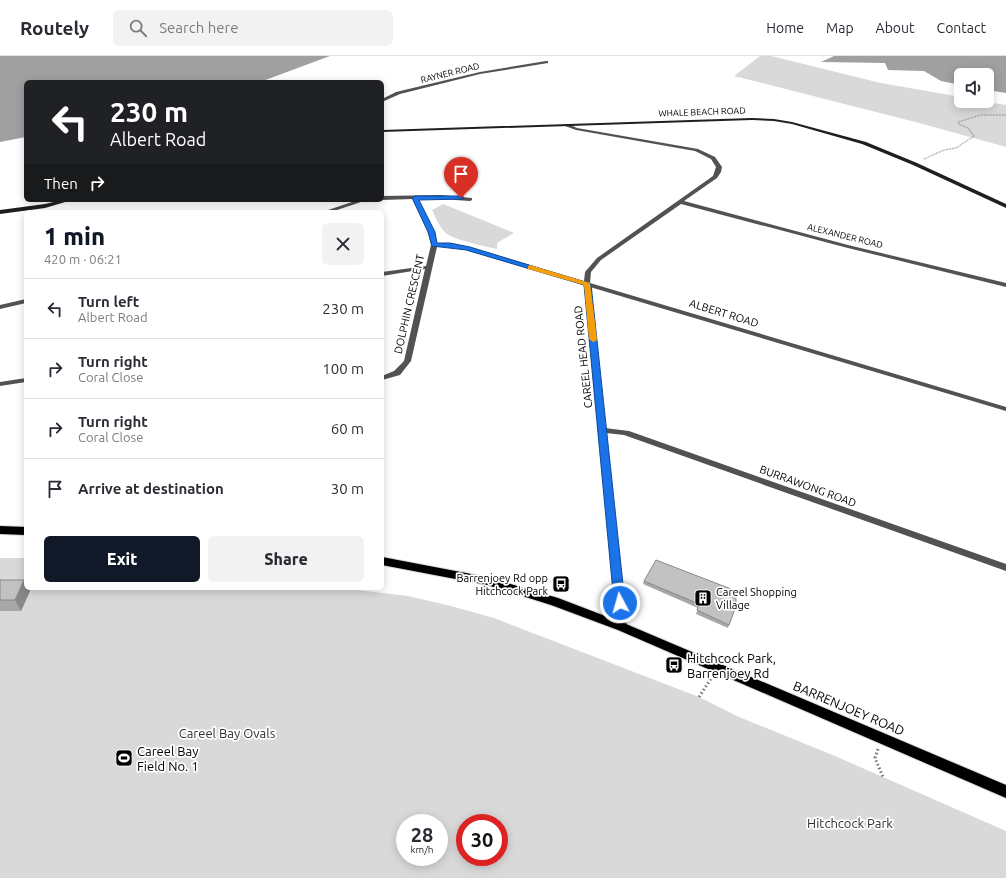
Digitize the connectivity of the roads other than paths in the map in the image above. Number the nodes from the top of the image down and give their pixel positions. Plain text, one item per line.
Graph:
1 (546, 62) dead end
2 (384, 100) edge
3 (567, 125) junction
4 (384, 131) edge
5 (384, 198) edge
6 (415, 198) junction
7 (470, 199) dead end
8 (61, 202) edge
9 (358, 202) edge
10 (680, 202) junction
11 (1006, 206) edge
12 (332, 210) edge
13 (0, 212) edge
14 (434, 245) junction
15 (429, 267) junction
16 (384, 274) edge
17 (587, 284) junction
18 (1006, 285) edge
19 (24, 302) edge
20 (0, 308) edge
21 (384, 377) edge
22 (24, 380) edge
23 (0, 384) edge
24 (1006, 409) edge
25 (602, 430) junction
26 (0, 530) edge
27 (24, 531) edge
28 (384, 561) edge
29 (1006, 568) edge
30 (622, 626) junction
31 (1006, 792) edge

1 - 2 street, RAYNER ROAD
3 - 4 main road, WHALE BEACH ROAD
3 - 10 street, CAREEL HEAD ROAD
3 - 11 main road, WHALE BEACH ROAD
5 - 6 street
6 - 7 street
6 - 14 street
8 - 13 main road
9 - 12 street
10 - 17 street, CAREEL HEAD ROAD
10 - 18 street, ALEXANDER ROAD
14 - 15 street, DOLPHIN CRESCENT
14 - 17 street, ALBERT ROAD
15 - 16 street
15 - 21 street, DOLPHIN CRESCENT
17 - 24 street, ALBERT ROAD
17 - 25 street, CAREEL HEAD ROAD
19 - 20 street
22 - 23 street
25 - 29 street, BURRAWONG ROAD
25 - 30 street, CAREEL HEAD ROAD
26 - 27 main road
28 - 30 main road, BARRENJOEY ROAD
30 - 31 main road, BARRENJOEY ROAD

